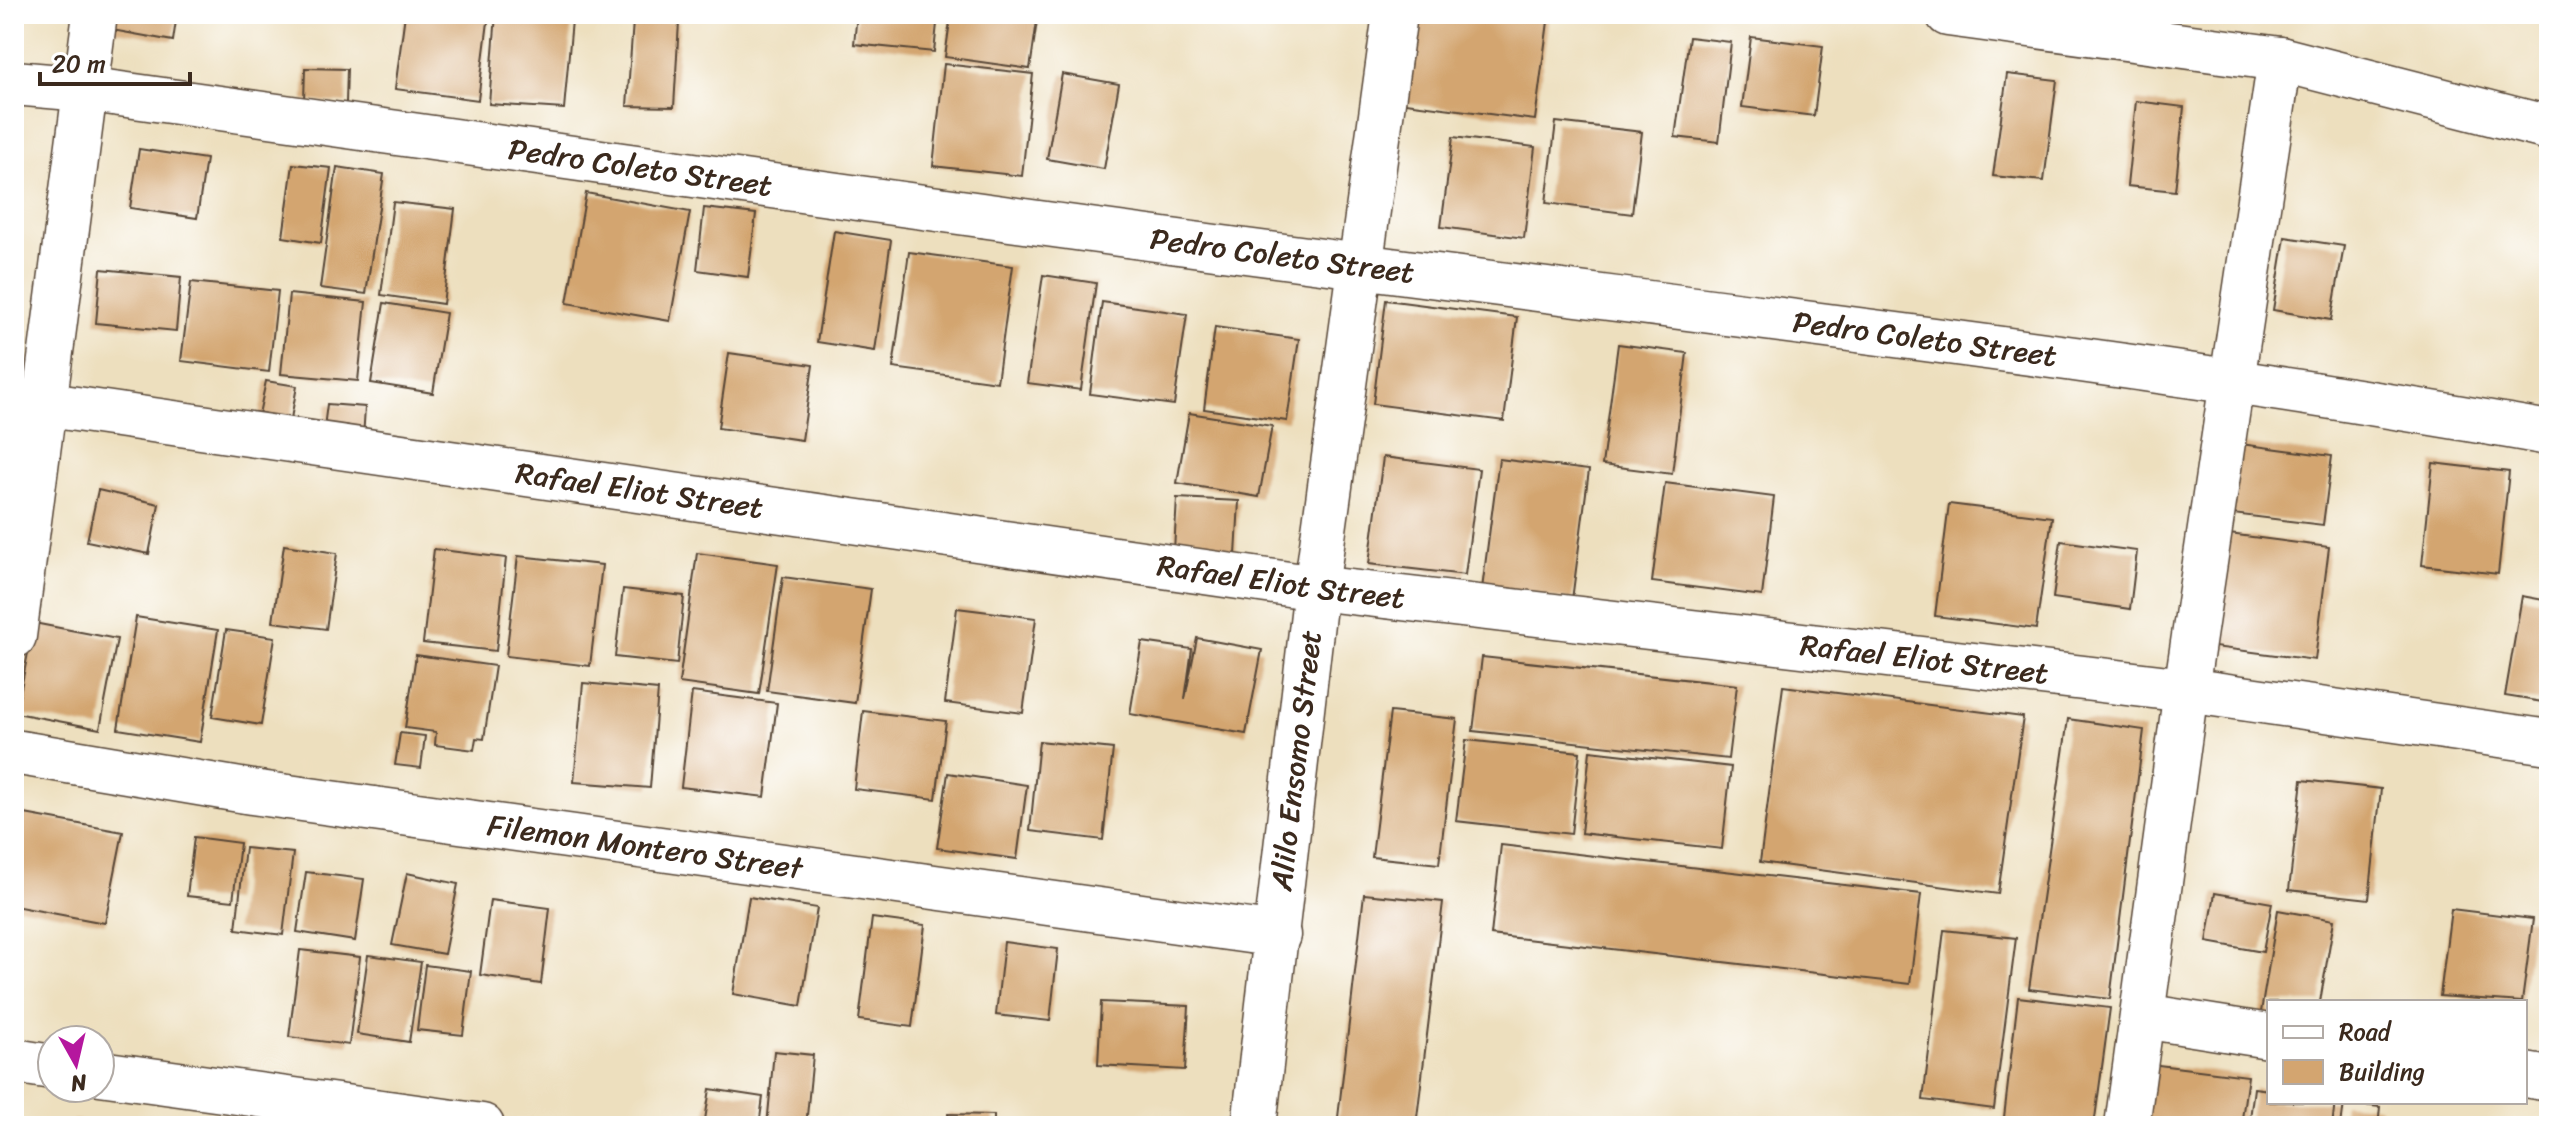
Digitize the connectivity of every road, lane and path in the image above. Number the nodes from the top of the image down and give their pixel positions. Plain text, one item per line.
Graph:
1 (95, 14) edge
2 (1395, 14) edge
3 (1948, 14) edge
4 (2280, 59) junction
5 (14, 83) edge
6 (84, 89) junction
7 (2549, 128) edge
8 (1358, 266) junction
9 (2234, 380) junction
10 (30, 402) edge
11 (2549, 433) edge
12 (1316, 588) junction
13 (14, 636) edge
14 (2186, 690) junction
15 (2549, 742) edge
16 (14, 752) edge
17 (1278, 935) junction
18 (2143, 1016) junction
19 (2267, 1036) edge
20 (14, 1061) edge
21 (36, 1064) edge
22 (116, 1075) edge
23 (2527, 1075) edge
24 (2549, 1079) edge
25 (482, 1126) edge
26 (1254, 1126) edge
27 (2127, 1126) edge

1 - 6 street
2 - 8 street, Alilo Ensomo Street
3 - 4 street
4 - 7 street
4 - 9 street
5 - 6 street, Pedro Coleto Street
6 - 8 street, Pedro Coleto Street
6 - 10 street
8 - 9 street, Pedro Coleto Street
8 - 12 street, Alilo Ensomo Street
9 - 11 street, Pedro Coleto Street
9 - 14 street
10 - 12 street, Rafael Eliot Street
10 - 13 street
12 - 14 street, Rafael Eliot Street
12 - 17 street, Alilo Ensomo Street
14 - 15 street, Rafael Eliot Street
14 - 18 street
16 - 17 street, Filemon Montero Street
17 - 26 street, Alilo Ensomo Street
18 - 19 street
18 - 27 street
20 - 21 street
22 - 25 street
23 - 24 street

